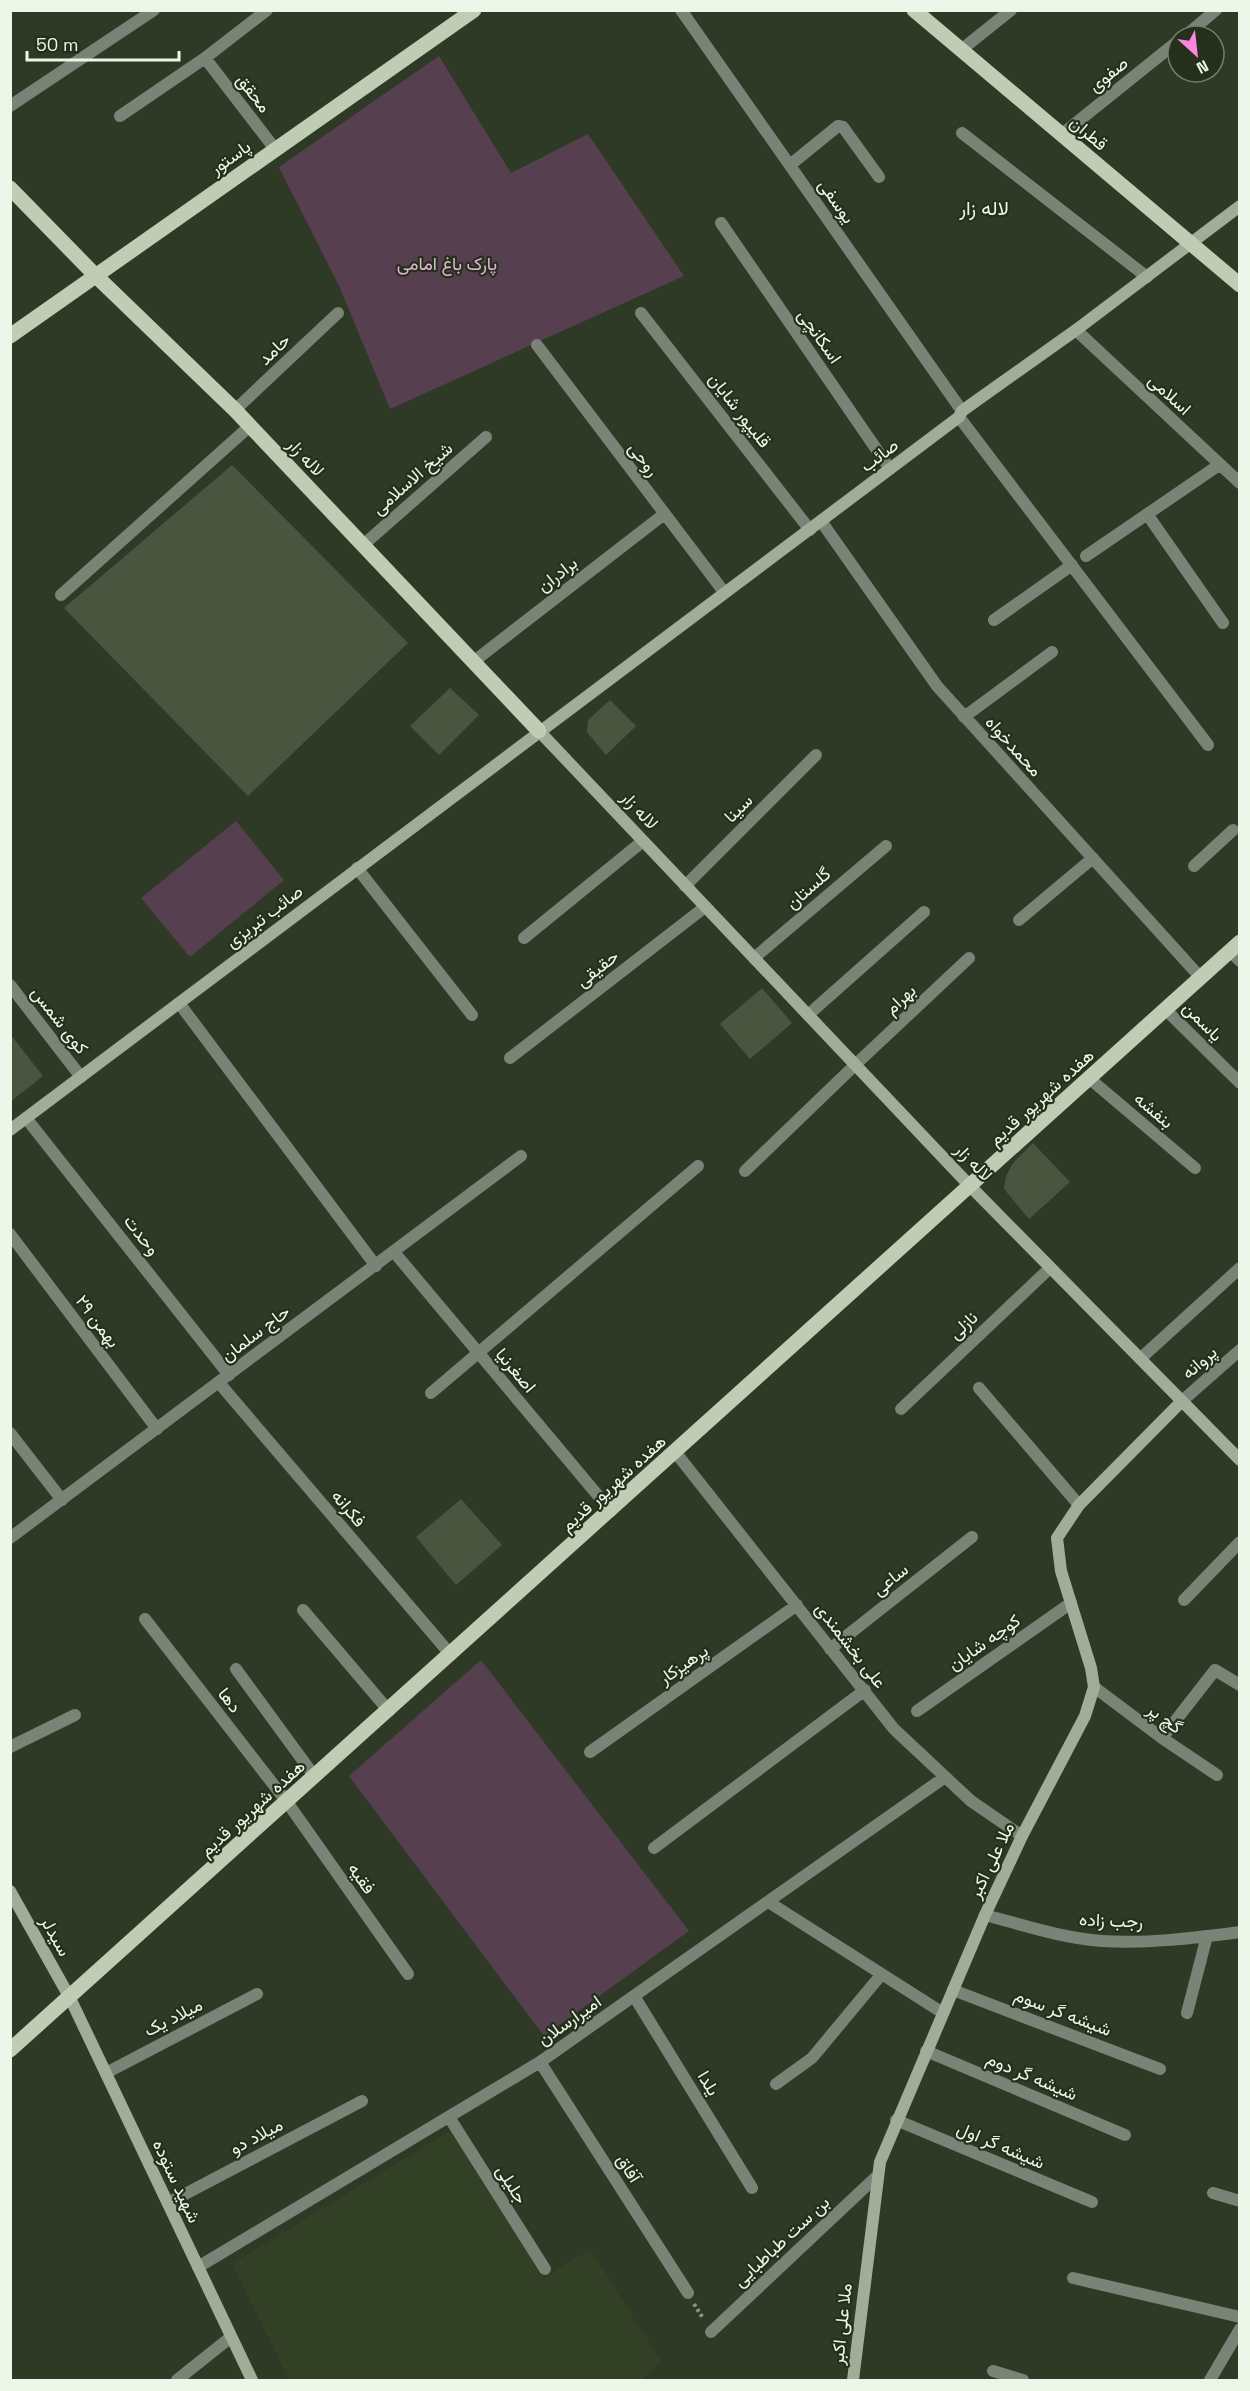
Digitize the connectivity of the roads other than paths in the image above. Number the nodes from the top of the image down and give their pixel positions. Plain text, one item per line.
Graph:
1 (154, 10) edge
2 (267, 10) edge
3 (474, 10) edge
4 (681, 10) edge
5 (914, 10) edge
6 (1011, 10) edge
7 (1216, 10) edge
8 (1199, 24) edge
9 (961, 50) junction
10 (1166, 51) edge
11 (205, 58) junction
12 (10, 106) edge
13 (120, 116) dead end
14 (962, 133) dead end
15 (1061, 135) junction
16 (275, 149) junction
17 (790, 165) junction
18 (879, 177) dead end
19 (10, 188) edge
20 (1239, 206) edge
21 (721, 223) dead end
22 (1191, 244) junction
23 (95, 275) junction
24 (1147, 277) junction
25 (1239, 285) edge
26 (338, 313) dead end
27 (641, 313) dead end
28 (1076, 330) junction
29 (10, 336) edge
30 (537, 345) dead end
31 (235, 410) junction
32 (961, 414) junction
33 (250, 426) junction
34 (486, 437) dead end
35 (1219, 465) junction
36 (890, 469) junction
37 (1239, 483) edge
38 (663, 514) junction
39 (1147, 514) junction
40 (821, 521) junction
41 (810, 530) junction
42 (362, 546) junction
43 (1086, 556) dead end
44 (1072, 565) junction
45 (724, 592) junction
46 (61, 595) dead end
47 (994, 620) dead end
48 (1223, 623) dead end
49 (1052, 652) dead end
50 (473, 662) junction
51 (964, 717) junction
52 (539, 731) junction
53 (1208, 745) dead end
54 (816, 755) dead end
55 (1237, 831) edge
56 (643, 841) junction
57 (886, 846) dead end
58 (1093, 858) junction
59 (1194, 866) dead end
60 (357, 868) junction
61 (685, 886) junction
62 (705, 907) junction
63 (924, 912) dead end
64 (1019, 920) dead end
65 (524, 938) dead end
66 (1236, 952) edge
67 (754, 958) junction
68 (969, 958) dead end
69 (1201, 978) junction
70 (10, 985) edge
71 (179, 1003) junction
72 (1166, 1010) junction
73 (472, 1015) dead end
74 (808, 1015) junction
75 (510, 1058) dead end
76 (855, 1065) junction
77 (81, 1077) junction
78 (1090, 1079) junction
79 (1239, 1083) edge
80 (26, 1118) junction
81 (10, 1130) edge
82 (521, 1156) dead end
83 (698, 1166) dead end
84 (1195, 1168) dead end
85 (746, 1171) dead end
86 (970, 1187) junction
87 (10, 1234) edge
88 (394, 1252) junction
89 (376, 1266) junction
90 (1050, 1268) junction
91 (1239, 1268) edge
92 (1239, 1350) edge
93 (479, 1353) junction
94 (1140, 1358) junction
95 (229, 1375) junction
96 (220, 1384) junction
97 (978, 1388) dead end
98 (431, 1393) dead end
99 (1182, 1401) junction
100 (901, 1408) dead end
101 (157, 1429) junction
102 (10, 1433) edge
103 (676, 1453) junction
104 (1239, 1460) edge
105 (62, 1500) junction
106 (1079, 1505) junction
107 (611, 1510) junction
108 (972, 1537) dead end
109 (10, 1538) edge
110 (1239, 1542) edge
111 (1184, 1600) dead end
112 (1071, 1603) junction
113 (796, 1605) junction
114 (303, 1610) dead end
115 (144, 1619) dead end
116 (831, 1649) junction
117 (451, 1655) junction
118 (236, 1669) dead end
119 (1239, 1685) edge
120 (1094, 1687) junction
121 (865, 1690) junction
122 (389, 1711) junction
123 (917, 1711) dead end
124 (75, 1715) dead end
125 (1162, 1738) junction
126 (10, 1747) edge
127 (590, 1752) dead end
128 (1217, 1775) dead end
129 (315, 1777) junction
130 (945, 1778) junction
131 (287, 1802) junction
132 (1022, 1836) junction
133 (654, 1848) dead end
134 (10, 1892) edge
135 (770, 1903) junction
136 (985, 1915) junction
137 (1239, 1932) edge
138 (1207, 1936) junction
139 (408, 1974) dead end
140 (881, 1974) junction
141 (952, 1990) junction
142 (256, 1994) dead end
143 (634, 1996) junction
144 (70, 1998) junction
145 (943, 2013) junction
146 (1187, 2013) dead end
147 (10, 2050) edge
148 (926, 2051) junction
149 (540, 2062) junction
150 (1160, 2069) dead end
151 (106, 2073) junction
152 (776, 2084) dead end
153 (362, 2100) dead end
154 (449, 2117) junction
155 (896, 2120) junction
156 (1125, 2135) dead end
157 (876, 2177) junction
158 (752, 2188) dead end
159 (1213, 2193) dead end
160 (1239, 2201) edge
161 (1092, 2202) dead end
162 (168, 2203) junction
163 (198, 2267) junction
164 (545, 2270) dead end
165 (1073, 2278) dead end
166 (688, 2293) road end
167 (1239, 2317) edge
168 (1239, 2329) edge
169 (711, 2332) road end
170 (231, 2337) junction
171 (993, 2371) dead end
172 (177, 2380) edge
173 (252, 2380) edge
174 (853, 2380) edge
175 (1023, 2380) edge
176 (1210, 2380) edge

1 - 12 street
2 - 11 street
3 - 16 main road, پاستور
4 - 17 street, یوسفی
5 - 9 main road, قطران
6 - 9 street
7 - 8 street
9 - 15 main road, قطران
10 - 15 street, صفوی
11 - 13 street
11 - 16 street, محقق
14 - 24 street
15 - 22 main road, قطران
16 - 23 main road, پاستور
17 - 18 street
17 - 32 street, یوسفی
19 - 23 main road, لاله زار
20 - 22 main road, صائب
21 - 36 street, اسکانچی
22 - 24 main road, صائب
22 - 25 main road, قطران
23 - 29 main road, پاستور
23 - 31 main road, لاله زار
24 - 28 main road, صائب
26 - 31 street, حامد
27 - 41 street, قلیپور شایان
28 - 32 main road, صائب
28 - 35 street, اسلامی
30 - 38 street, روحی
31 - 33 main road, لاله زار
32 - 36 main road, صائب
32 - 44 street, یوسفی
33 - 42 main road, لاله زار
33 - 46 street
34 - 42 street, شیخ الاسلامی
35 - 37 street, اسلامی
35 - 39 street
36 - 40 main road, صائب
38 - 45 street, روحی
38 - 50 street, برادران
39 - 43 street
39 - 48 street
40 - 41 main road, صائب
40 - 51 street, محمدخواه
41 - 45 main road, صائب
42 - 50 main road, لاله زار
44 - 47 street
44 - 53 street, یوسفی
45 - 52 main road, صائب
49 - 51 street
50 - 52 main road, لاله زار
51 - 58 street, محمدخواه
52 - 56 main road, لاله زار
52 - 60 main road, صائب تبریزی
54 - 61 street, سینا
55 - 59 street
56 - 61 main road, لاله زار
56 - 65 street
57 - 67 street, گلستان
58 - 64 street
58 - 69 street, محمدخواه
60 - 71 main road, صائب تبریزی
60 - 73 street
61 - 62 main road, لاله زار
62 - 67 main road, لاله زار
62 - 75 street, حقیقی
63 - 74 street
66 - 69 main road, هفده شهریور قدیم
67 - 74 main road, لاله زار
68 - 76 street, بهرام
69 - 72 main road, هفده شهریور قدیم
70 - 77 street, کوی شمس
71 - 77 main road, صائب تبریزی
71 - 89 street
72 - 78 main road, هفده شهریور قدیم
72 - 79 street, یاسمن
74 - 76 main road, لاله زار
76 - 85 street, بهرام
76 - 86 main road, لاله زار
77 - 80 main road, صائب تبریزی
78 - 84 street, بنفشه
78 - 86 main road, هفده شهریور قدیم
80 - 81 main road, صائب تبریزی
80 - 95 street, وحدت
82 - 88 street, حاج سلمان
83 - 93 street
86 - 90 main road, لاله زار
86 - 103 main road, هفده شهریور قدیم
87 - 101 street, ۲۹ بهمن
88 - 89 street, حاج سلمان
88 - 93 street, اصغرنیا
89 - 95 street, حاج سلمان
90 - 94 main road, لاله زار
90 - 100 street, نازلی
91 - 94 street
92 - 99 street, پروانه
93 - 98 street
93 - 107 street, اصغرنیا
94 - 99 main road, لاله زار
95 - 96 street, حاج سلمان
96 - 101 street, حاج سلمان
96 - 117 street, فکرانه
97 - 106 street
99 - 104 main road, لاله زار
99 - 106 main road, ملا علی اکبر
101 - 105 street, حاج سلمان
102 - 105 street
103 - 107 main road, هفده شهریور قدیم
103 - 113 street, علی بخشمندی
105 - 109 street, حاج سلمان
106 - 112 main road, ملا علی اکبر
107 - 117 main road, هفده شهریور قدیم
108 - 116 street, ساعی
110 - 111 street
112 - 120 main road, ملا علی اکبر
112 - 123 street, کوچه شایان
113 - 116 street, علی بخشمندی
113 - 127 street, پرهیزکار
114 - 122 street
115 - 131 street, دها
116 - 121 street, علی بخشمندی
117 - 122 main road, هفده شهریور قدیم
118 - 129 street
119 - 125 street
120 - 125 street, گچ پر
120 - 132 main road, ملا علی اکبر
121 - 130 street, علی بخشمندی
121 - 133 street
122 - 129 main road, هفده شهریور قدیم
124 - 126 street
125 - 128 street, گچ پر
129 - 131 main road, هفده شهریور قدیم
130 - 132 street, علی بخشمندی
130 - 135 street, امیرارسلان
131 - 139 street, فقیه
131 - 144 main road, هفده شهریور قدیم
132 - 136 main road, ملا علی اکبر
134 - 144 main road, سیدلر
135 - 140 street
135 - 143 street, امیرارسلان
136 - 138 street, رجب زاده
136 - 141 main road, ملا علی اکبر
137 - 138 street, رجب زاده
138 - 146 street
140 - 145 street
140 - 152 street
141 - 145 main road, ملا علی اکبر
141 - 150 street, شیشه گر سوم
142 - 151 street, میلاد یک
143 - 149 street, امیرارسلان
143 - 158 street, یلدا
144 - 147 main road, هفده شهریور قدیم
144 - 151 main road, شهید ستوده
145 - 148 main road, ملا علی اکبر
148 - 155 main road, ملا علی اکبر
148 - 156 street, شیشه گر دوم
149 - 154 street, امیرارسلان
149 - 166 street, آفاق
151 - 162 main road, شهید ستوده
153 - 162 street, میلاد دو
154 - 163 street, امیرارسلان
154 - 164 street, جلیلی
155 - 157 main road, ملا علی اکبر
155 - 161 street, شیشه گر اول
157 - 169 street, بن ست طباطبایی
157 - 174 main road, ملا علی اکبر
159 - 160 street
162 - 163 main road, شهید ستوده
163 - 170 main road, شهید ستوده
165 - 167 street
168 - 176 street
170 - 172 street
170 - 173 main road, شهید ستوده
171 - 175 street

